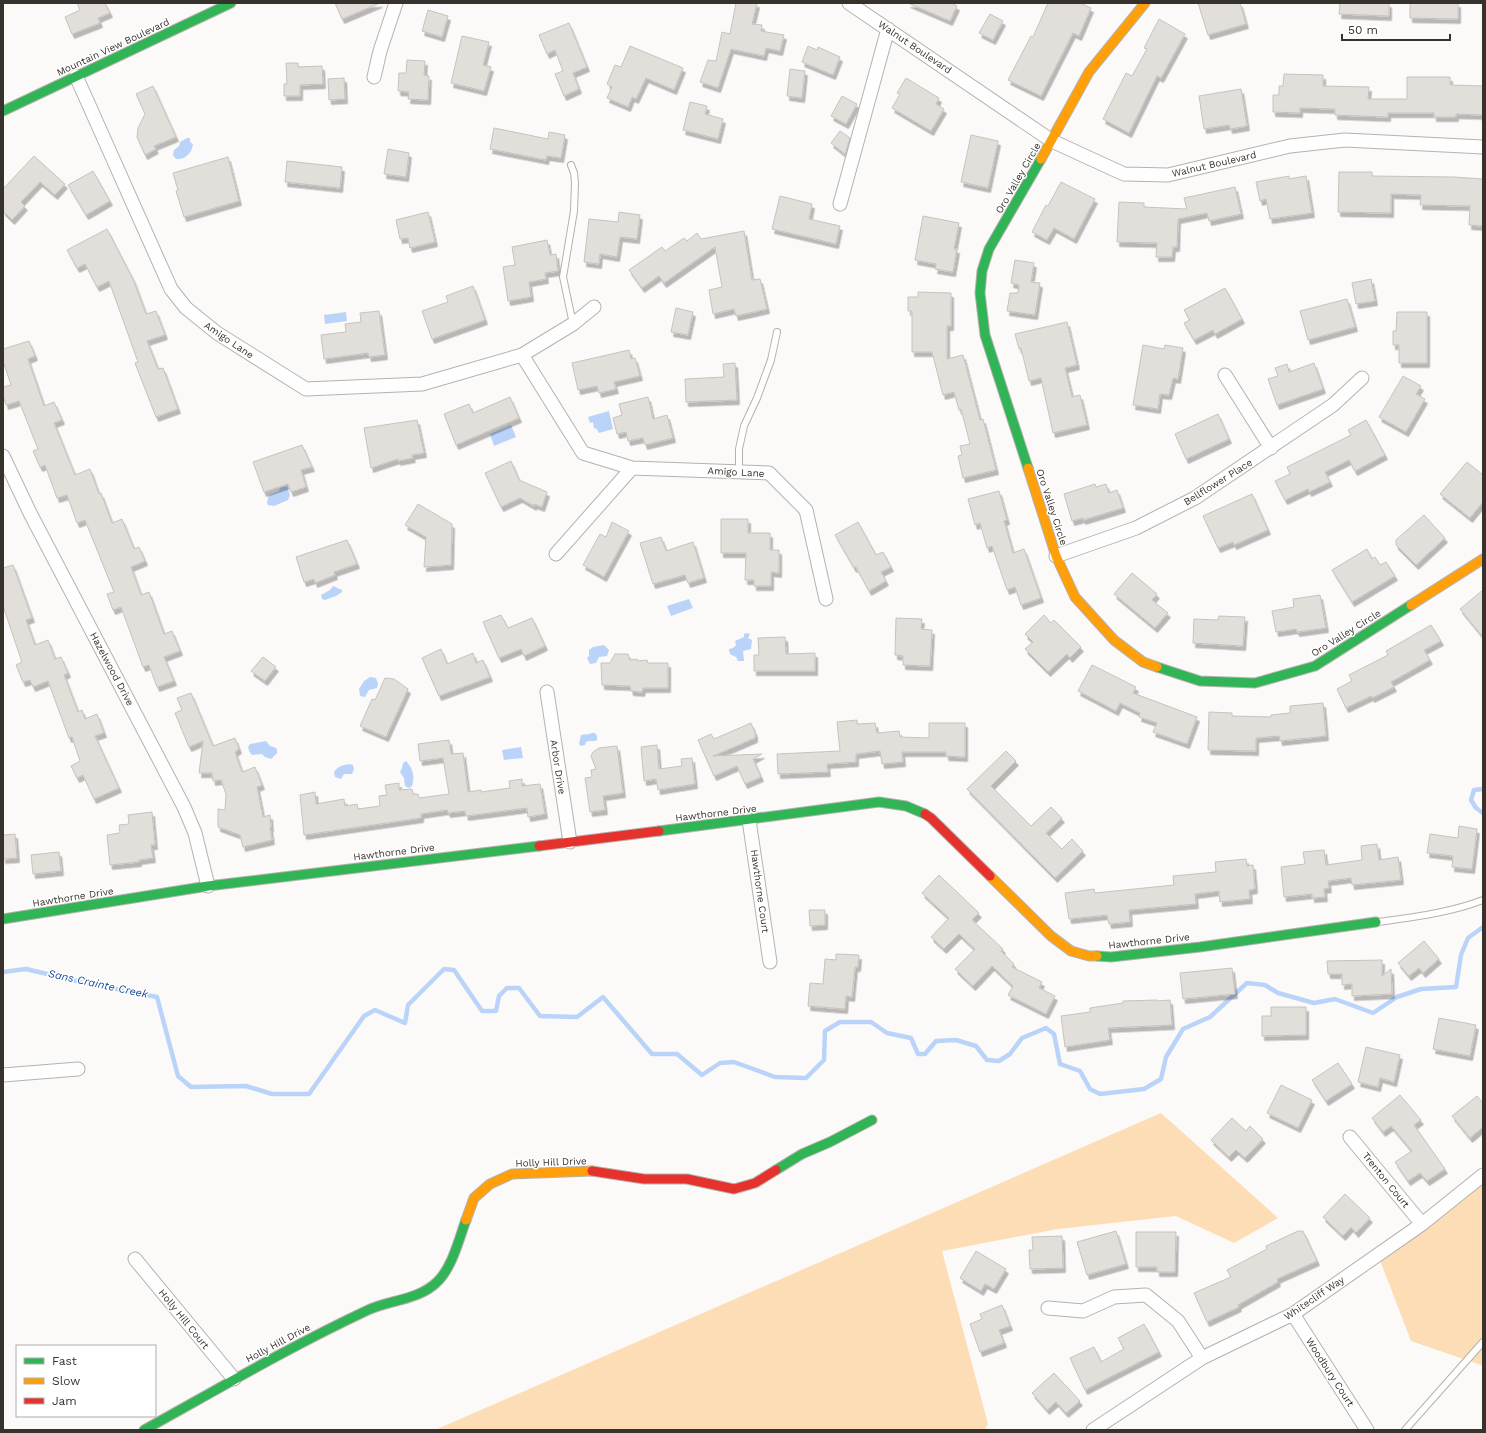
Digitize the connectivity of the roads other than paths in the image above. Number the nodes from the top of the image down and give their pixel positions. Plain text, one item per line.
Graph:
1 (231, 3) edge
2 (396, 3) edge
3 (849, 3) edge
4 (1145, 3) edge
5 (866, 8) edge
6 (888, 29) junction
7 (76, 76) junction
8 (374, 77) dead end
9 (3, 111) edge
10 (1052, 141) junction
11 (1483, 147) edge
12 (571, 165) dead end
13 (840, 204) dead end
14 (594, 307) dead end
15 (573, 324) junction
16 (777, 332) dead end
17 (522, 355) junction
18 (1225, 375) dead end
19 (1362, 378) dead end
20 (1271, 448) junction
21 (3, 456) edge
22 (632, 468) junction
23 (739, 472) junction
24 (556, 554) dead end
25 (1056, 556) junction
26 (1483, 559) edge
27 (826, 599) dead end
28 (547, 692) dead end
29 (749, 820) junction
30 (570, 842) junction
31 (208, 886) junction
32 (1483, 900) edge
33 (3, 919) edge
34 (1376, 922) joint
35 (770, 962) dead end
36 (78, 1069) dead end
37 (3, 1075) edge
38 (872, 1120) dead end
39 (1350, 1137) dead end
40 (1483, 1174) edge
41 (1422, 1224) junction
42 (135, 1258) dead end
43 (1048, 1308) dead end
44 (1293, 1314) junction
45 (1483, 1342) edge
46 (1202, 1358) junction
47 (234, 1379) junction
48 (144, 1430) edge
49 (1094, 1430) edge
50 (1367, 1430) edge
51 (1405, 1430) edge

1 - 7 street, Mountain View Boulevard
2 - 8 street
3 - 5 street, Walnut Boulevard
4 - 10 street, Oro Valley Circle
5 - 6 street, Walnut Boulevard
6 - 10 street, Walnut Boulevard
6 - 13 street
7 - 9 street, Mountain View Boulevard
7 - 17 street, Amigo Lane
10 - 11 street, Walnut Boulevard
10 - 25 street, Oro Valley Circle
12 - 15 lane
14 - 15 street, Amigo Lane
15 - 17 street, Amigo Lane
16 - 23 lane
17 - 22 street, Amigo Lane
18 - 20 street
19 - 20 street, Bellflower Place
20 - 25 street, Bellflower Place
21 - 31 street, Hazelwood Drive
22 - 23 street, Amigo Lane
22 - 24 street
23 - 27 street, Amigo Lane
25 - 26 street, Oro Valley Circle
28 - 30 street, Arbor Drive
29 - 30 street, Hawthorne Drive
29 - 34 street, Hawthorne Drive
29 - 35 street, Hawthorne Court
30 - 31 street, Hawthorne Drive
31 - 33 street, Hawthorne Drive
32 - 34 lane
36 - 37 street
38 - 47 street, Holly Hill Drive
39 - 41 street, Trenton Court
40 - 41 street, Whitecliff Way
41 - 44 street, Whitecliff Way
42 - 47 street, Holly Hill Court
43 - 46 street
44 - 46 street, Whitecliff Way
44 - 50 street, Woodbury Court
45 - 51 lane
46 - 49 street, Whitecliff Way
47 - 48 street, Holly Hill Drive

